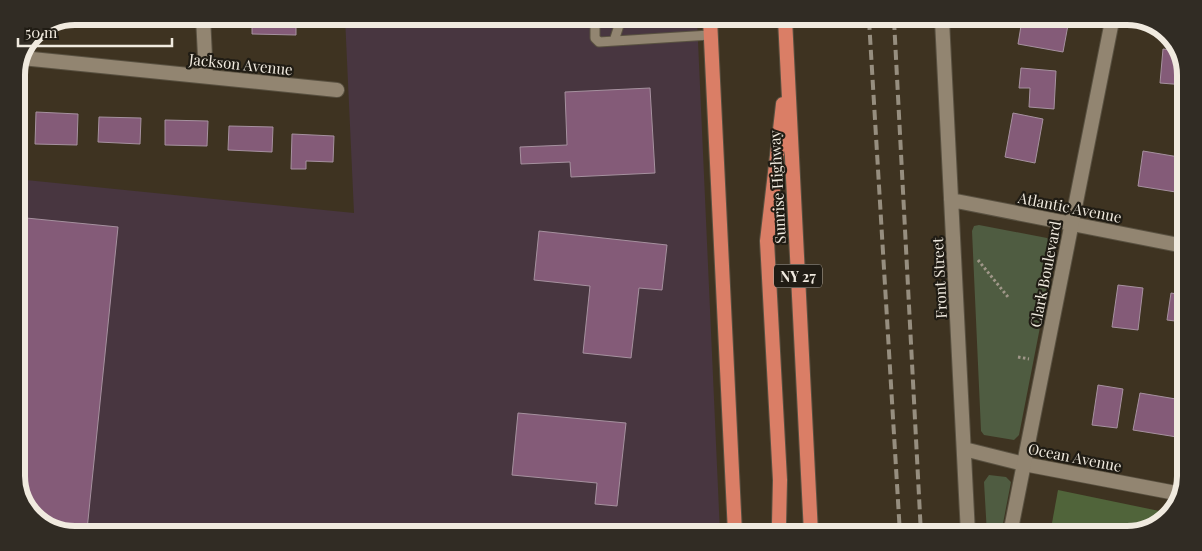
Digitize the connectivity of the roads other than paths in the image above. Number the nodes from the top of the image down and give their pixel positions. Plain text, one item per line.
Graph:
1 (203, 25) edge
2 (595, 25) edge
3 (619, 25) edge
4 (710, 25) edge
5 (785, 25) edge
6 (942, 25) edge
7 (1111, 25) edge
8 (710, 35) junction
9 (614, 41) junction
10 (28, 59) edge
11 (787, 63) junction
12 (206, 76) junction
13 (337, 90) dead end
14 (951, 200) junction
15 (1072, 224) junction
16 (1177, 245) edge
17 (964, 449) junction
18 (1024, 464) junction
19 (1174, 493) edge
20 (735, 526) edge
21 (778, 526) edge
22 (811, 526) edge
23 (968, 526) edge
24 (1012, 526) edge

1 - 12 street
2 - 9 lane
3 - 9 lane
4 - 8 highway
5 - 11 highway, Sunrise Highway / NY 27
6 - 14 street, Front Street
7 - 15 street, Clark Boulevard
8 - 9 lane
8 - 20 highway
10 - 12 street, Jackson Avenue
11 - 21 highway
11 - 22 highway, Sunrise Highway / NY 27
12 - 13 street, Jackson Avenue
14 - 15 street, Atlantic Avenue
14 - 17 street, Front Street
15 - 16 street, Atlantic Avenue
15 - 18 street, Clark Boulevard
17 - 18 street, Ocean Avenue
17 - 23 street, Front Street
18 - 19 street, Ocean Avenue
18 - 24 street, Clark Boulevard

